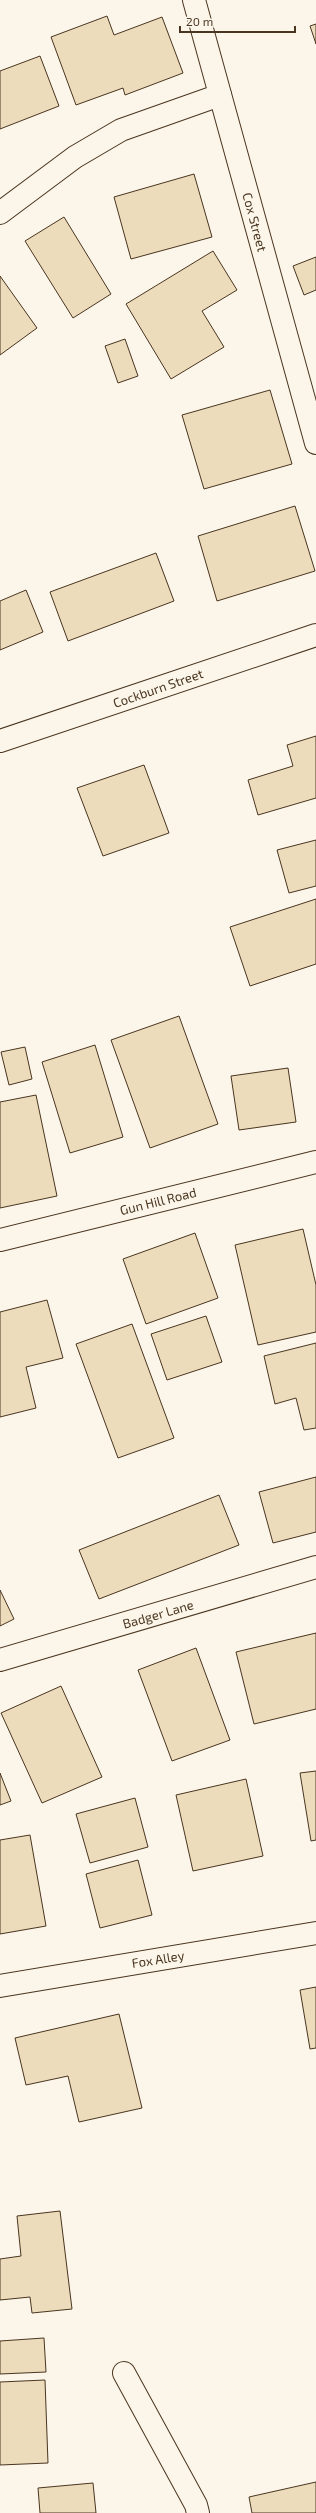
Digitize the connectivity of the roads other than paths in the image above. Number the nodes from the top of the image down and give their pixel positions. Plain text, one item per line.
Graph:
1 (194, 0) edge
2 (220, 95) junction
3 (0, 213) edge
4 (316, 443) edge
5 (316, 635) edge
6 (0, 741) edge
7 (316, 1162) edge
8 (0, 1240) edge
9 (316, 1567) edge
10 (0, 1660) edge
11 (316, 1933) edge
12 (0, 1986) edge
13 (124, 2373) dead end
14 (198, 2513) edge

1 - 2 street, Cox Street
2 - 3 street
2 - 4 street, Cox Street
5 - 6 street, Cockburn Street
7 - 8 street, Gun Hill Road
9 - 10 street, Badger Lane
11 - 12 street, Fox Alley
13 - 14 street

